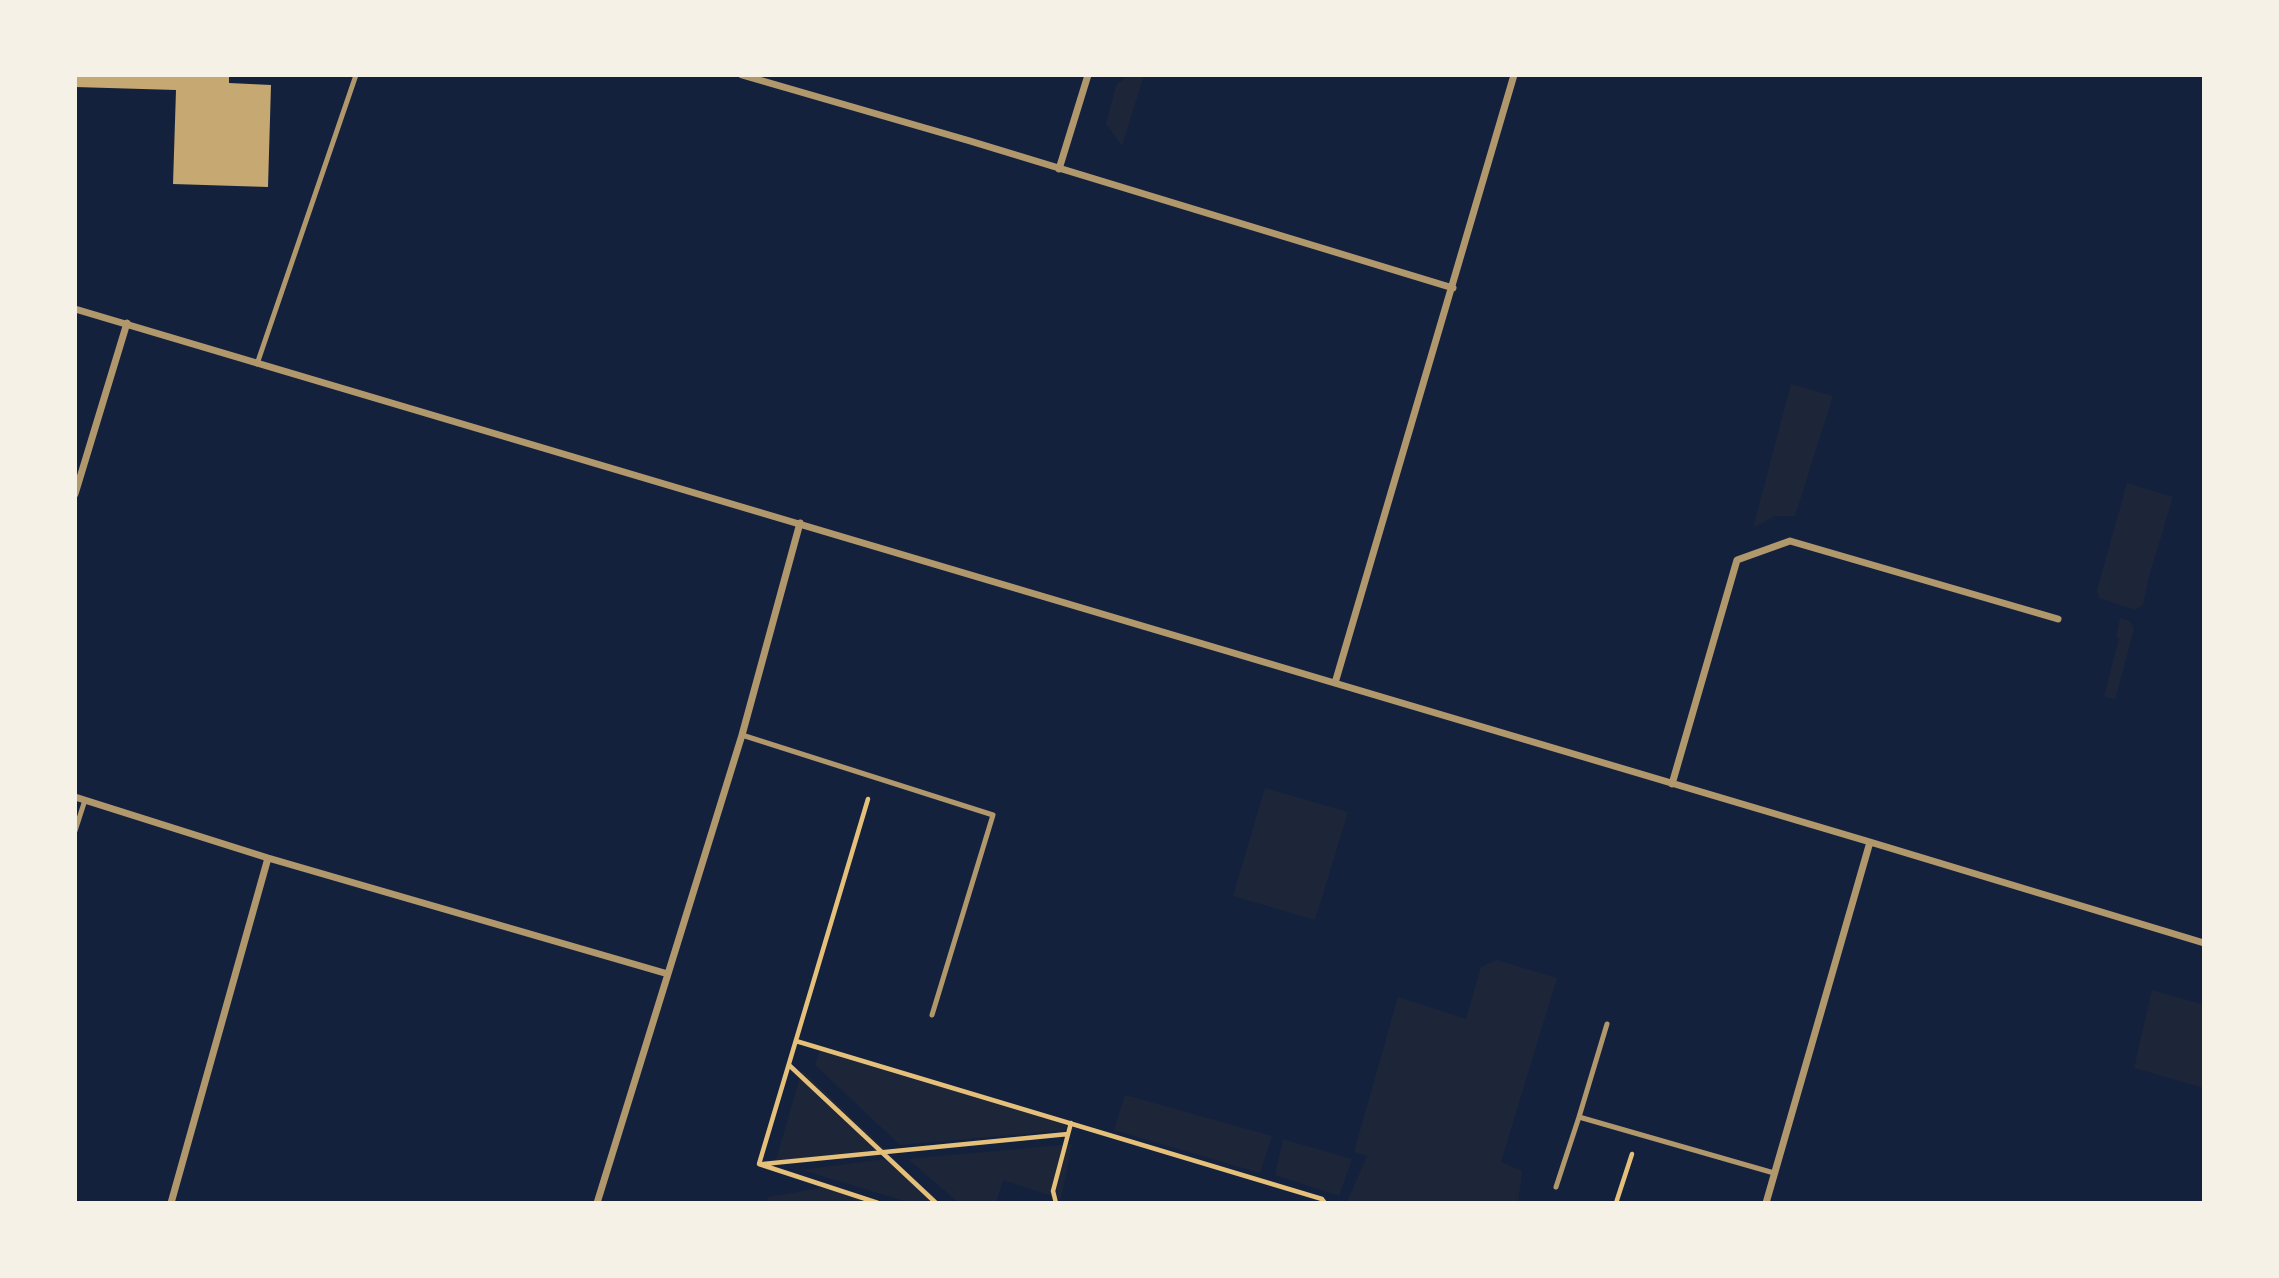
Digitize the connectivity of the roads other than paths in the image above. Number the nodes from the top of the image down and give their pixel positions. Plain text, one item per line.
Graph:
1 (356, 75) edge
2 (742, 75) edge
3 (1088, 75) edge
4 (1514, 75) edge
5 (1059, 169) junction
6 (1453, 288) junction
7 (75, 309) edge
8 (127, 323) junction
9 (257, 364) junction
10 (75, 494) edge
11 (800, 523) junction
12 (2058, 619) dead end
13 (1335, 683) junction
14 (743, 735) junction
15 (1672, 784) junction
16 (75, 797) edge
17 (85, 800) junction
18 (75, 831) edge
19 (1870, 842) junction
20 (268, 858) junction
21 (2204, 943) edge
22 (668, 974) junction
23 (932, 1015) dead end
24 (1607, 1024) dead end
25 (1579, 1117) junction
26 (1774, 1173) junction
27 (1556, 1187) dead end
28 (171, 1203) edge
29 (597, 1203) edge
30 (1766, 1203) edge

1 - 9 lane
2 - 5 street
3 - 5 street
4 - 6 street
5 - 6 street
6 - 13 street
7 - 8 street
8 - 9 street
8 - 10 street
9 - 11 street
11 - 13 street
11 - 14 street
12 - 15 street
13 - 15 street
14 - 22 street
14 - 23 lane
15 - 19 street
16 - 17 street
17 - 18 lane
17 - 20 street
19 - 21 street
19 - 26 street
20 - 22 street
20 - 28 street
22 - 29 street
24 - 25 lane
25 - 26 lane
25 - 27 lane
26 - 30 street

